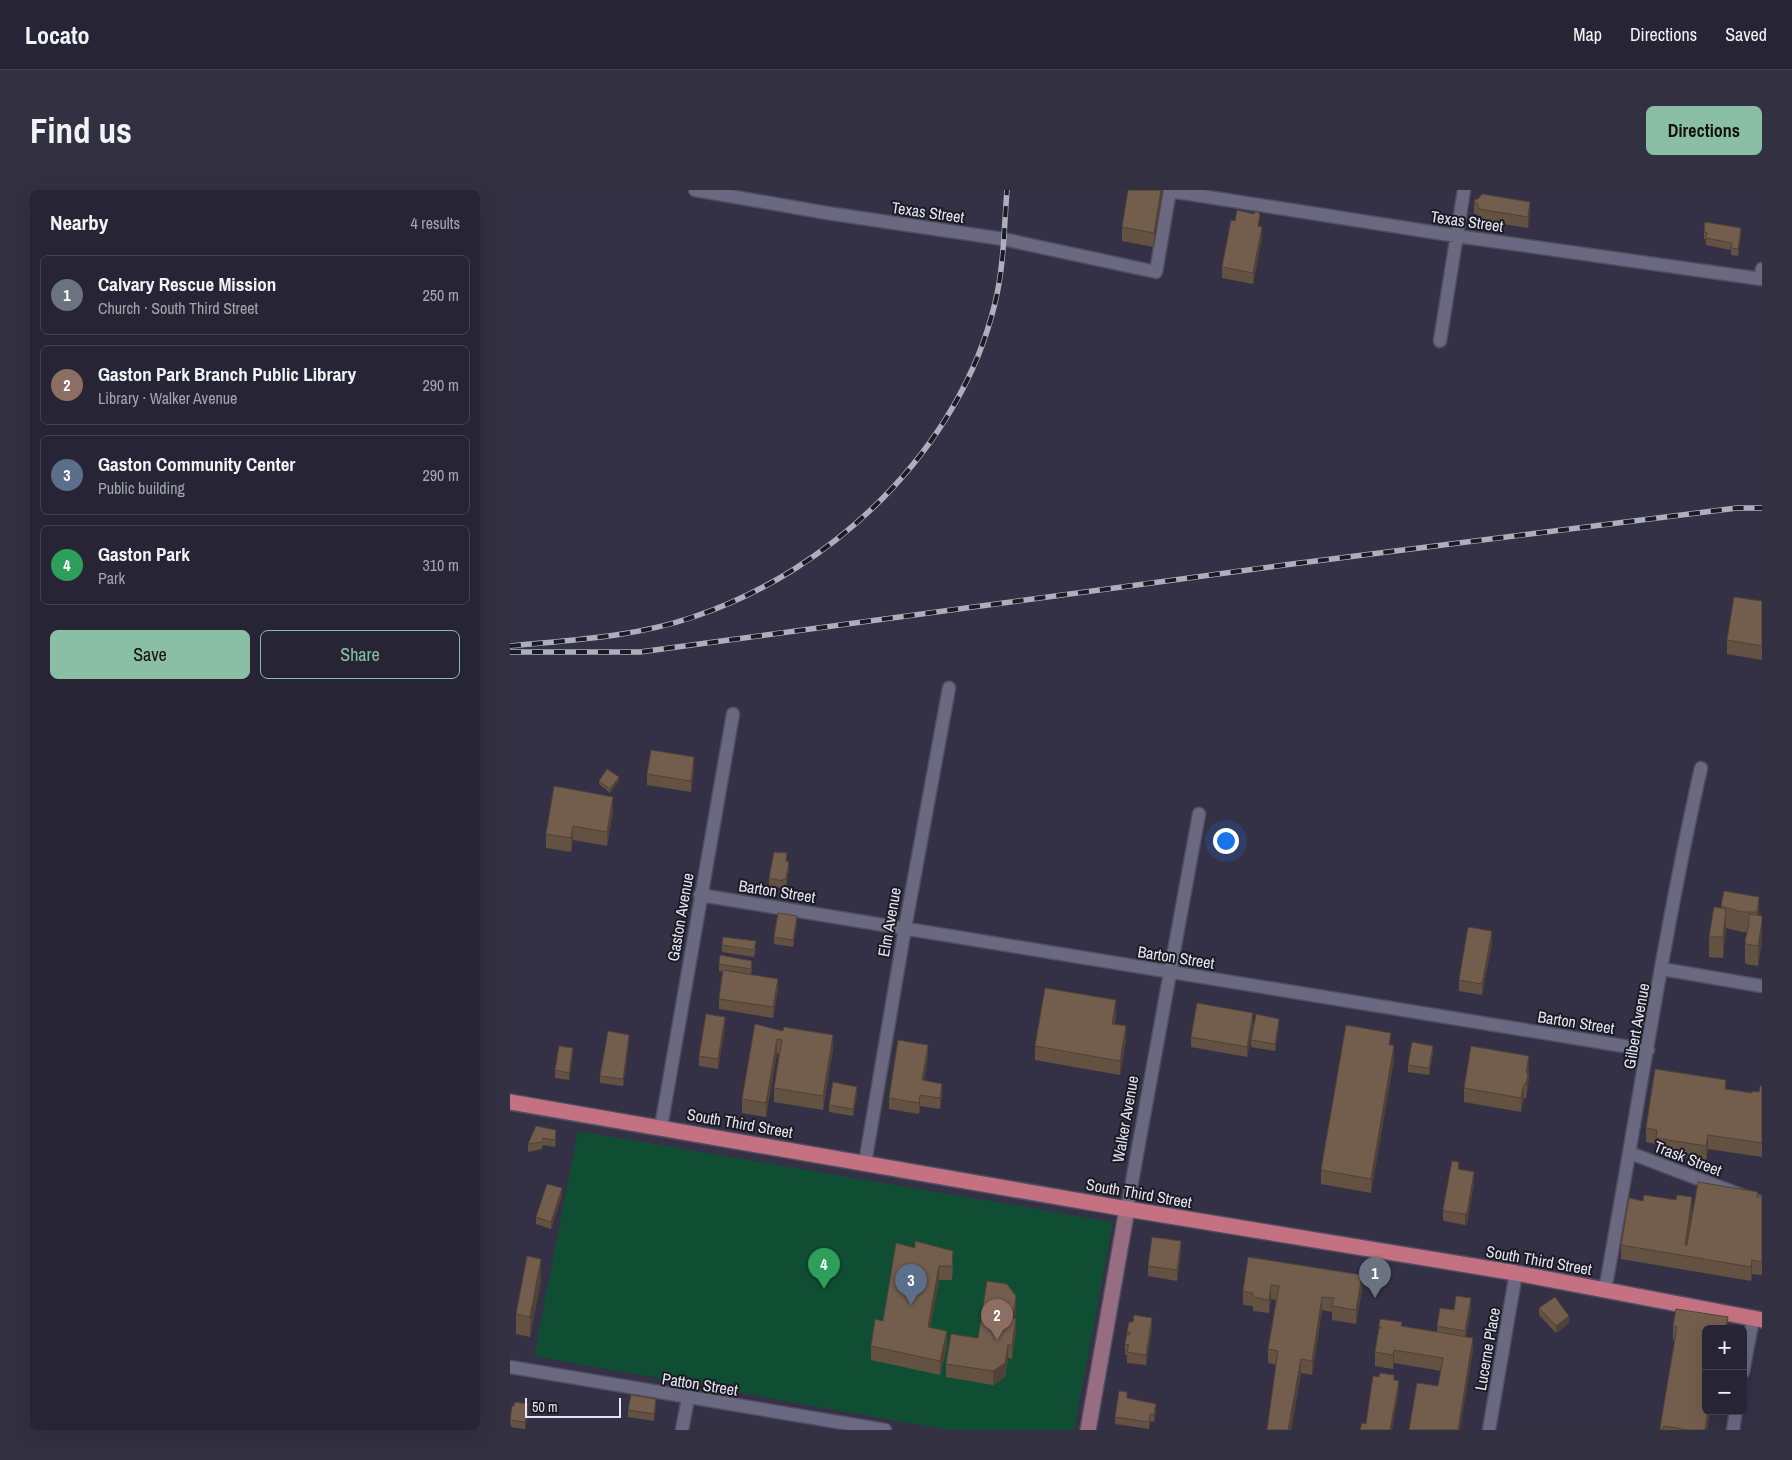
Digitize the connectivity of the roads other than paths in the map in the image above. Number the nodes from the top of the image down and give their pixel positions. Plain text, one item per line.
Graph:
1 (694, 190) edge
2 (1464, 190) edge
3 (1170, 191) edge
4 (1457, 236) junction
5 (1761, 274) edge
6 (1440, 341) dead end
7 (949, 688) dead end
8 (733, 714) dead end
9 (1700, 768) dead end
10 (1199, 814) dead end
11 (700, 895) junction
12 (904, 928) junction
13 (1662, 969) junction
14 (1170, 973) junction
15 (1762, 986) edge
16 (1648, 1050) junction
17 (510, 1102) edge
18 (661, 1127) junction
19 (1630, 1153) junction
20 (865, 1163) junction
21 (1762, 1203) edge
22 (1127, 1209) junction
23 (1516, 1273) junction
24 (1605, 1290) junction
25 (1757, 1320) edge
26 (510, 1367) edge
27 (1744, 1370) edge
28 (688, 1398) junction
29 (1735, 1415) edge
30 (682, 1430) edge
31 (886, 1430) edge
32 (1088, 1430) edge
33 (1489, 1430) edge
34 (1733, 1430) edge

1 - 3 street, Texas Street
2 - 4 street
3 - 4 street, Texas Street
4 - 5 street, Texas Street
4 - 6 street
7 - 12 street, Elm Avenue
8 - 11 street, Gaston Avenue
9 - 13 street, Gilbert Avenue
10 - 14 street, Walker Avenue
11 - 12 street, Barton Street
11 - 18 street, Gaston Avenue
12 - 14 street, Barton Street
12 - 20 street, Elm Avenue
13 - 15 street
13 - 16 street, Gilbert Avenue
14 - 16 street, Barton Street
14 - 22 street, Walker Avenue
16 - 19 street, Gilbert Avenue
17 - 18 main road, South Third Street
18 - 20 main road, South Third Street
19 - 21 street, Trask Street
19 - 24 street, Gilbert Avenue
20 - 22 main road, South Third Street
22 - 23 main road, South Third Street
22 - 32 street, Walker Avenue
23 - 24 main road, South Third Street
23 - 33 street, Lucerne Place
24 - 25 main road, South Third Street
25 - 27 street
26 - 28 street, Patton Street
28 - 30 street
28 - 31 street, Patton Street
29 - 34 street

